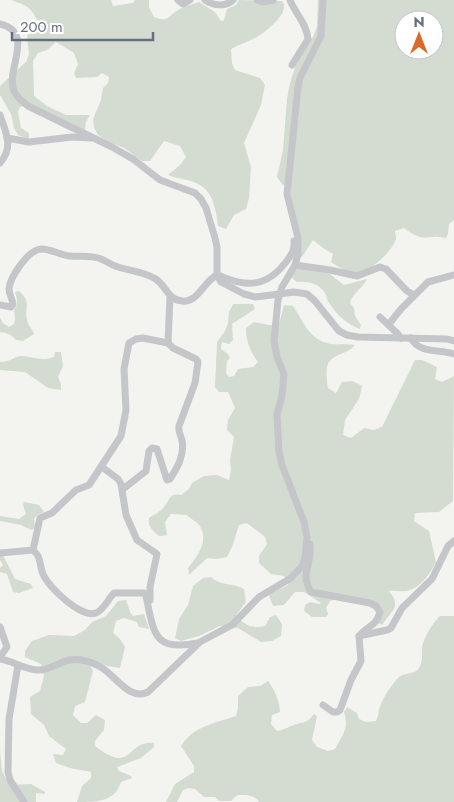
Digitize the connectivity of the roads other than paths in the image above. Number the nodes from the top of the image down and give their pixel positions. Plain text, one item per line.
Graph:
1 (178, 0) edge
2 (190, 0) edge
3 (205, 0) edge
4 (233, 0) edge
5 (257, 0) edge
6 (273, 0) edge
7 (290, 0) edge
8 (323, 0) edge
9 (0, 24) edge
10 (292, 65) dead end
11 (0, 115) edge
12 (7, 138) junction
13 (93, 138) junction
14 (0, 162) edge
15 (295, 229) junction
16 (294, 264) junction
17 (454, 275) edge
18 (217, 276) junction
19 (280, 294) junction
20 (414, 295) junction
21 (170, 297) junction
22 (0, 305) edge
23 (380, 317) dead end
24 (389, 324) junction
25 (401, 338) junction
26 (411, 338) junction
27 (454, 341) edge
28 (168, 344) junction
29 (454, 354) edge
30 (102, 468) junction
31 (123, 489) junction
32 (307, 537) junction
33 (454, 541) edge
34 (33, 550) junction
35 (0, 553) edge
36 (148, 605) junction
37 (0, 626) edge
38 (359, 636) junction
39 (200, 642) junction
40 (7, 647) junction
41 (0, 658) edge
42 (17, 664) junction
43 (323, 705) dead end
44 (24, 802) edge

1 - 2 street
3 - 4 street
5 - 6 street
7 - 10 street
8 - 15 street
9 - 13 street
11 - 12 street
12 - 13 street
12 - 14 street
13 - 18 street
15 - 16 street
15 - 18 street
16 - 19 street
16 - 20 street
17 - 20 street
18 - 19 street
18 - 21 street
19 - 25 street
19 - 32 street
20 - 24 street
21 - 22 street
21 - 28 street
23 - 24 street
24 - 25 street
25 - 26 street
26 - 27 street
26 - 29 street
28 - 30 street
28 - 31 street
30 - 31 street
30 - 34 street
31 - 36 street
32 - 38 street
32 - 39 street
33 - 38 street
34 - 35 street
34 - 36 street
36 - 39 street
37 - 40 street
38 - 43 street
39 - 42 street
40 - 41 street
40 - 42 street
41 - 42 street
42 - 44 street

